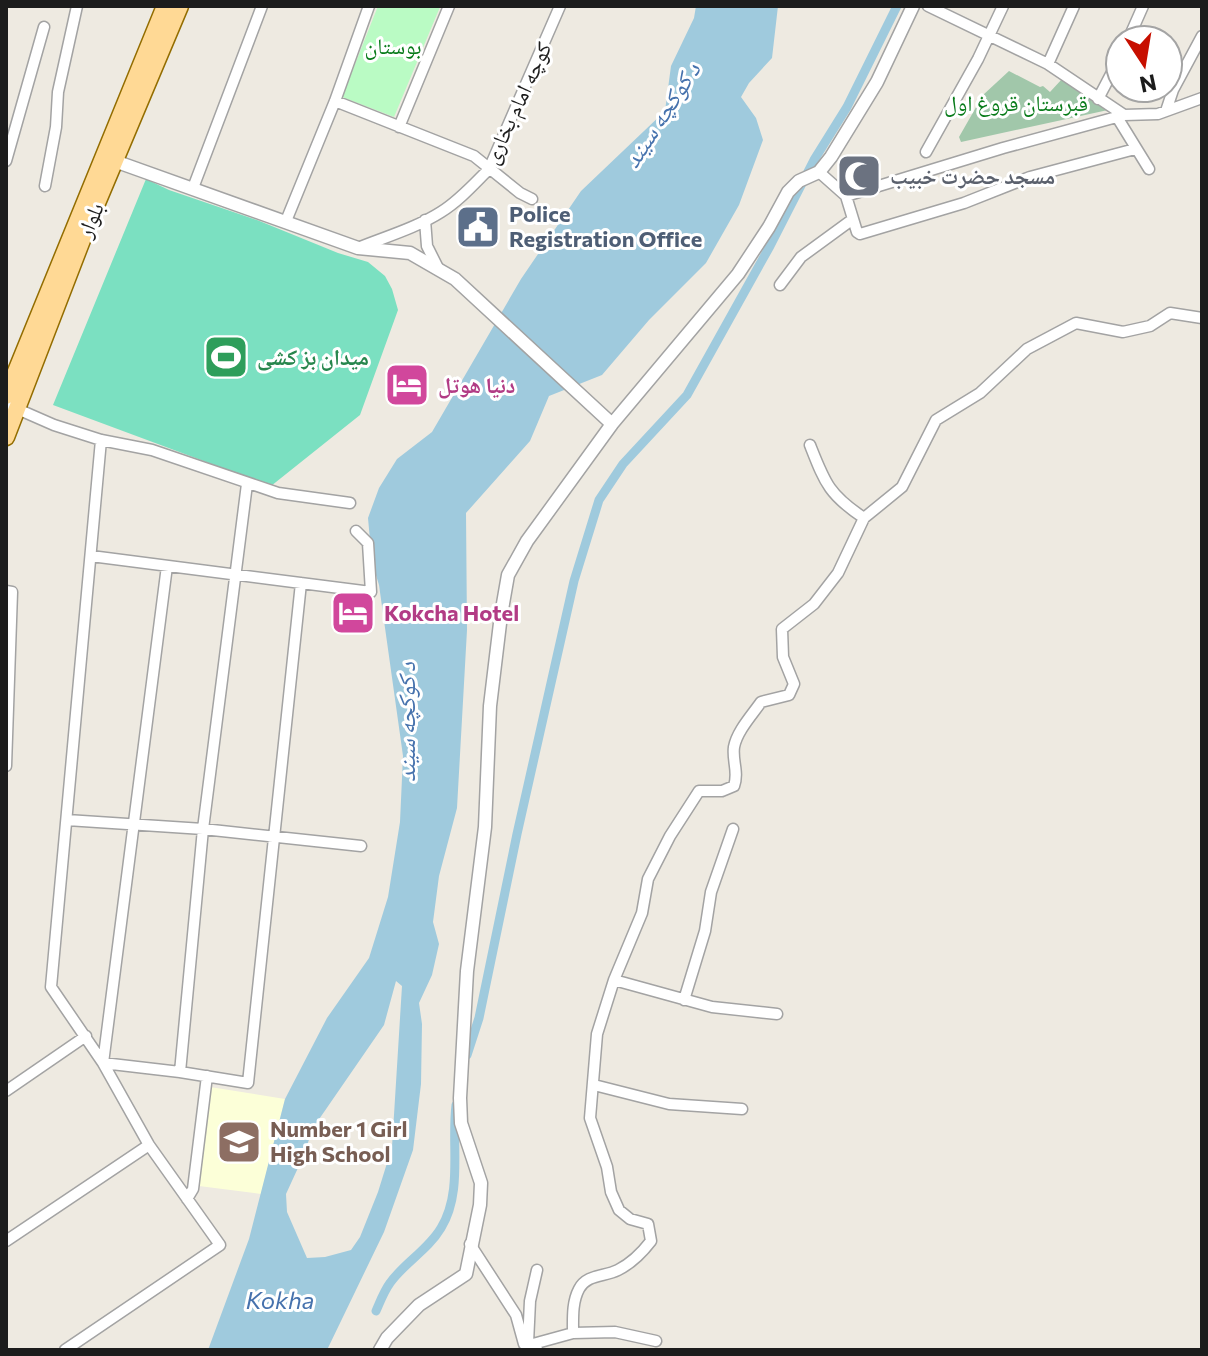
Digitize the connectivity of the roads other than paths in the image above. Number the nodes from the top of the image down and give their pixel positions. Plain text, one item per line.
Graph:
1 (77, 6) edge
2 (165, 6) edge
3 (180, 6) edge
4 (262, 6) edge
5 (369, 6) edge
6 (449, 6) edge
7 (560, 6) edge
8 (913, 6) edge
9 (928, 6) edge
10 (1003, 6) edge
11 (1074, 6) edge
12 (44, 27) dead end
13 (1202, 36) edge
14 (988, 37) junction
15 (1048, 64) junction
16 (1104, 88) edge
17 (1202, 98) edge
18 (1098, 99) junction
19 (335, 101) junction
20 (6, 106) edge
21 (21, 110) junction
22 (1166, 111) junction
23 (1120, 116) junction
24 (399, 127) junction
25 (1135, 149) junction
26 (926, 152) dead end
27 (109, 159) junction
28 (6, 161) edge
29 (489, 169) junction
30 (1149, 169) dead end
31 (819, 172) junction
32 (45, 186) dead end
33 (193, 188) junction
34 (846, 196) junction
35 (532, 199) dead end
36 (853, 219) junction
37 (425, 220) junction
38 (286, 221) junction
39 (358, 248) junction
40 (439, 270) junction
41 (780, 285) dead end
42 (1202, 318) edge
43 (11, 371) edge
44 (10, 403) edge
45 (612, 424) junction
46 (6, 437) edge
47 (101, 440) junction
48 (810, 445) dead end
49 (247, 484) junction
50 (350, 503) dead end
51 (864, 518) junction
52 (356, 531) dead end
53 (91, 556) junction
54 (167, 566) junction
55 (237, 575) junction
56 (301, 583) junction
57 (6, 591) edge
58 (6, 766) edge
59 (67, 820) junction
60 (134, 823) junction
61 (203, 829) junction
62 (733, 829) dead end
63 (273, 837) junction
64 (361, 846) dead end
65 (614, 980) junction
66 (684, 1000) junction
67 (777, 1014) dead end
68 (86, 1036) junction
69 (103, 1063) junction
70 (180, 1072) junction
71 (207, 1076) junction
72 (594, 1085) junction
73 (6, 1091) edge
74 (742, 1109) dead end
75 (149, 1145) junction
76 (187, 1199) junction
77 (6, 1241) edge
78 (470, 1244) junction
79 (537, 1270) dead end
80 (573, 1333) junction
81 (656, 1341) dead end
82 (533, 1346) edge
83 (65, 1350) edge
84 (380, 1350) edge

1 - 32 street
2 - 27 main road, بلوار
3 - 27 main road, بلوار
4 - 33 street
5 - 19 street
6 - 24 street
7 - 29 street, کوچه امام بخاری
8 - 31 street
9 - 14 street
10 - 14 street
11 - 15 street
12 - 21 street
13 - 22 street
14 - 15 street
14 - 26 street
15 - 18 street
16 - 18 street
17 - 22 street
18 - 23 street
19 - 24 street
19 - 38 street
20 - 21 street
21 - 28 street
22 - 23 street
23 - 25 street
23 - 34 street
24 - 29 street
25 - 30 street
25 - 36 street
27 - 33 street
27 - 43 main road, بلوار
27 - 44 main road, بلوار
29 - 35 street
29 - 37 street, کوچه امام بخاری
31 - 34 street
31 - 45 street
33 - 38 street
34 - 36 street
36 - 41 street
37 - 39 street, کوچه امام بخاری
37 - 40 street
38 - 39 street
39 - 40 street
40 - 45 street
42 - 51 street
43 - 44 main road, بلوار
44 - 46 main road, بلوار
44 - 47 street
45 - 78 street
47 - 49 street
47 - 53 street
48 - 51 street
49 - 50 street
49 - 55 street
51 - 65 street
52 - 56 street
53 - 54 street
53 - 59 street
54 - 55 street
54 - 60 street
55 - 56 street
55 - 61 street
56 - 63 street
57 - 58 street
59 - 60 street
59 - 68 street
60 - 61 street
60 - 69 street
61 - 63 street
61 - 70 street
62 - 66 street
63 - 64 street
63 - 71 street
65 - 66 street
65 - 72 street
66 - 67 street
68 - 69 street
68 - 73 street
69 - 70 street
69 - 75 street
70 - 71 street
71 - 76 street
72 - 74 street
72 - 80 street
75 - 76 street
75 - 77 street
76 - 83 street
78 - 82 street
78 - 84 street
79 - 82 street
80 - 81 street
80 - 82 street

